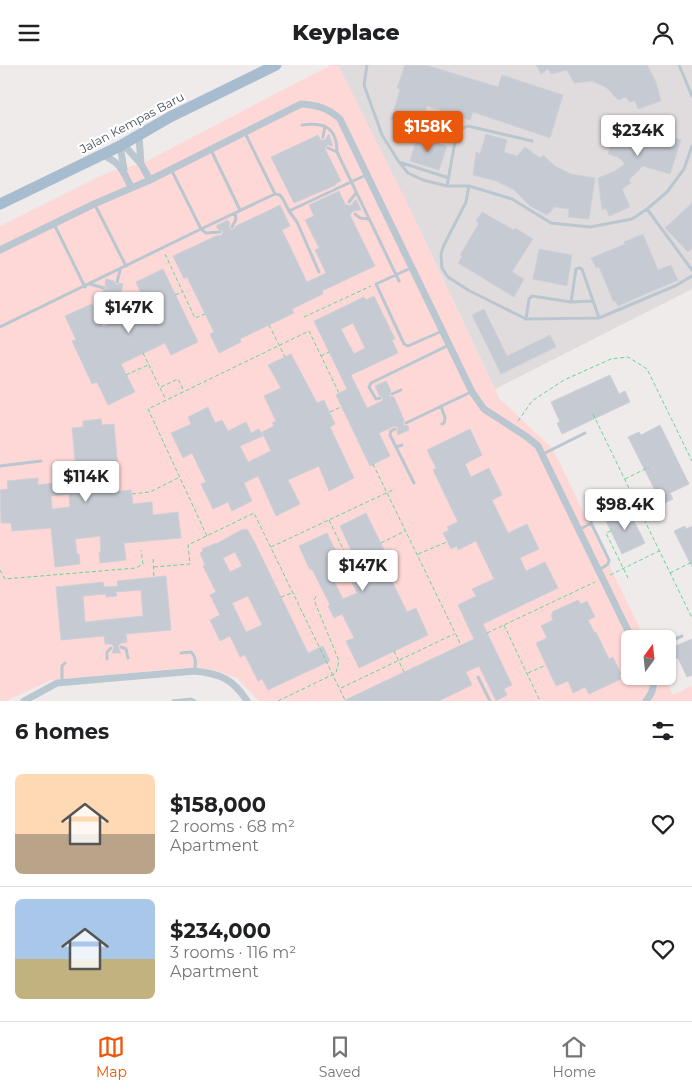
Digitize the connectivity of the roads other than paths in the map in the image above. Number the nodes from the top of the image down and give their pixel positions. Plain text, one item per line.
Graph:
1 (276, 65) edge
2 (367, 65) edge
3 (679, 65) edge
4 (692, 96) edge
5 (436, 122) dead end
6 (302, 125) dead end
7 (325, 126) junction
8 (457, 131) junction
9 (245, 133) junction
10 (139, 136) junction
11 (323, 137) dead end
12 (532, 141) dead end
13 (122, 145) junction
14 (692, 146) edge
15 (328, 148) dead end
16 (211, 149) junction
17 (337, 152) junction
18 (101, 155) junction
19 (399, 162) junction
20 (141, 164) junction
21 (171, 169) junction
22 (124, 172) junction
23 (366, 175) junction
24 (449, 178) junction
25 (150, 180) junction
26 (351, 182) junction
27 (447, 185) junction
28 (469, 186) junction
29 (131, 187) junction
30 (356, 193) junction
31 (274, 194) junction
32 (349, 202) dead end
33 (0, 204) edge
34 (94, 204) junction
35 (647, 209) junction
36 (240, 210) junction
37 (289, 211) junction
38 (235, 213) junction
39 (355, 215) dead end
40 (370, 219) junction
41 (54, 224) junction
42 (232, 227) dead end
43 (201, 229) junction
44 (220, 233) dead end
45 (0, 250) edge
46 (126, 266) junction
47 (413, 267) junction
48 (120, 269) junction
49 (692, 270) edge
50 (319, 272) dead end
51 (396, 275) junction
52 (692, 276) edge
53 (399, 281) dead end
54 (117, 282) dead end
55 (90, 284) junction
56 (84, 287) junction
57 (104, 288) dead end
58 (593, 301) junction
59 (571, 302) junction
60 (599, 318) junction
61 (526, 319) junction
62 (0, 327) edge
63 (443, 331) junction
64 (424, 333) dead end
65 (427, 337) junction
66 (450, 344) junction
67 (401, 389) dead end
68 (472, 392) junction
69 (392, 394) dead end
70 (380, 398) dead end
71 (441, 406) junction
72 (406, 423) dead end
73 (442, 424) dead end
74 (395, 429) dead end
75 (585, 433) dead end
76 (402, 445) dead end
77 (396, 447) junction
78 (543, 455) junction
79 (42, 461) dead end
80 (0, 466) edge
81 (414, 483) dead end
82 (593, 510) dead end
83 (591, 523) junction
84 (578, 530) junction
85 (600, 575) junction
86 (628, 630) edge
87 (682, 636) dead end
88 (676, 639) edge
89 (121, 647) dead end
90 (111, 648) dead end
91 (181, 653) dead end
92 (128, 658) dead end
93 (107, 659) dead end
94 (65, 663) dead end
95 (195, 671) junction
96 (478, 677) dead end
97 (62, 683) junction
98 (653, 685) edge
99 (24, 701) edge
100 (173, 701) edge
101 (195, 701) edge
102 (247, 701) edge
103 (490, 701) edge
104 (646, 701) edge

1 - 10 main road, Jalan Kempas Baru
2 - 19 lane
3 - 4 lane
5 - 8 lane
6 - 7 lane
7 - 11 lane
7 - 17 lane
8 - 12 lane
8 - 24 lane
9 - 16 street
9 - 23 street
9 - 31 lane
10 - 13 main road, Jalan Kempas Baru
10 - 20 street
13 - 18 main road, Jalan Kempas Baru
13 - 20 street
13 - 22 street
14 - 35 lane
15 - 17 lane
16 - 21 street
16 - 36 lane
17 - 26 lane
18 - 22 street
18 - 33 main road, Jalan Kempas Baru
19 - 24 lane
19 - 27 lane
20 - 25 street
21 - 25 street
21 - 43 lane
22 - 29 street
23 - 26 lane
23 - 47 street
24 - 27 lane
25 - 29 street
26 - 30 lane
26 - 37 lane
27 - 28 lane
28 - 35 lane
28 - 61 lane
29 - 34 street
30 - 32 lane
30 - 40 lane
31 - 36 lane
31 - 37 lane
34 - 41 street
34 - 46 lane
35 - 49 lane
36 - 38 lane
37 - 50 lane
38 - 42 lane
38 - 43 lane
39 - 40 lane
40 - 51 lane
41 - 45 street
41 - 56 lane
43 - 44 lane
43 - 46 lane
46 - 48 lane
47 - 51 lane
47 - 63 street
48 - 54 lane
48 - 55 lane
51 - 53 lane
51 - 65 lane
52 - 60 lane
55 - 56 lane
55 - 57 lane
56 - 62 lane
58 - 59 lane
58 - 59 lane
58 - 60 lane
59 - 61 lane
60 - 61 lane
63 - 65 lane
63 - 66 street
64 - 65 lane
66 - 68 street
66 - 70 lane
67 - 69 lane
68 - 71 lane
68 - 78 street
71 - 72 lane
71 - 73 lane
74 - 77 lane
75 - 78 lane
76 - 77 lane
77 - 81 lane
78 - 84 street
79 - 80 lane
82 - 83 lane
83 - 84 lane
83 - 85 lane
84 - 85 street
85 - 86 street
87 - 88 lane
89 - 92 lane
90 - 93 lane
91 - 95 lane
94 - 97 lane
95 - 97 street
95 - 102 street
96 - 103 lane
97 - 99 street
98 - 104 street
100 - 101 lane

